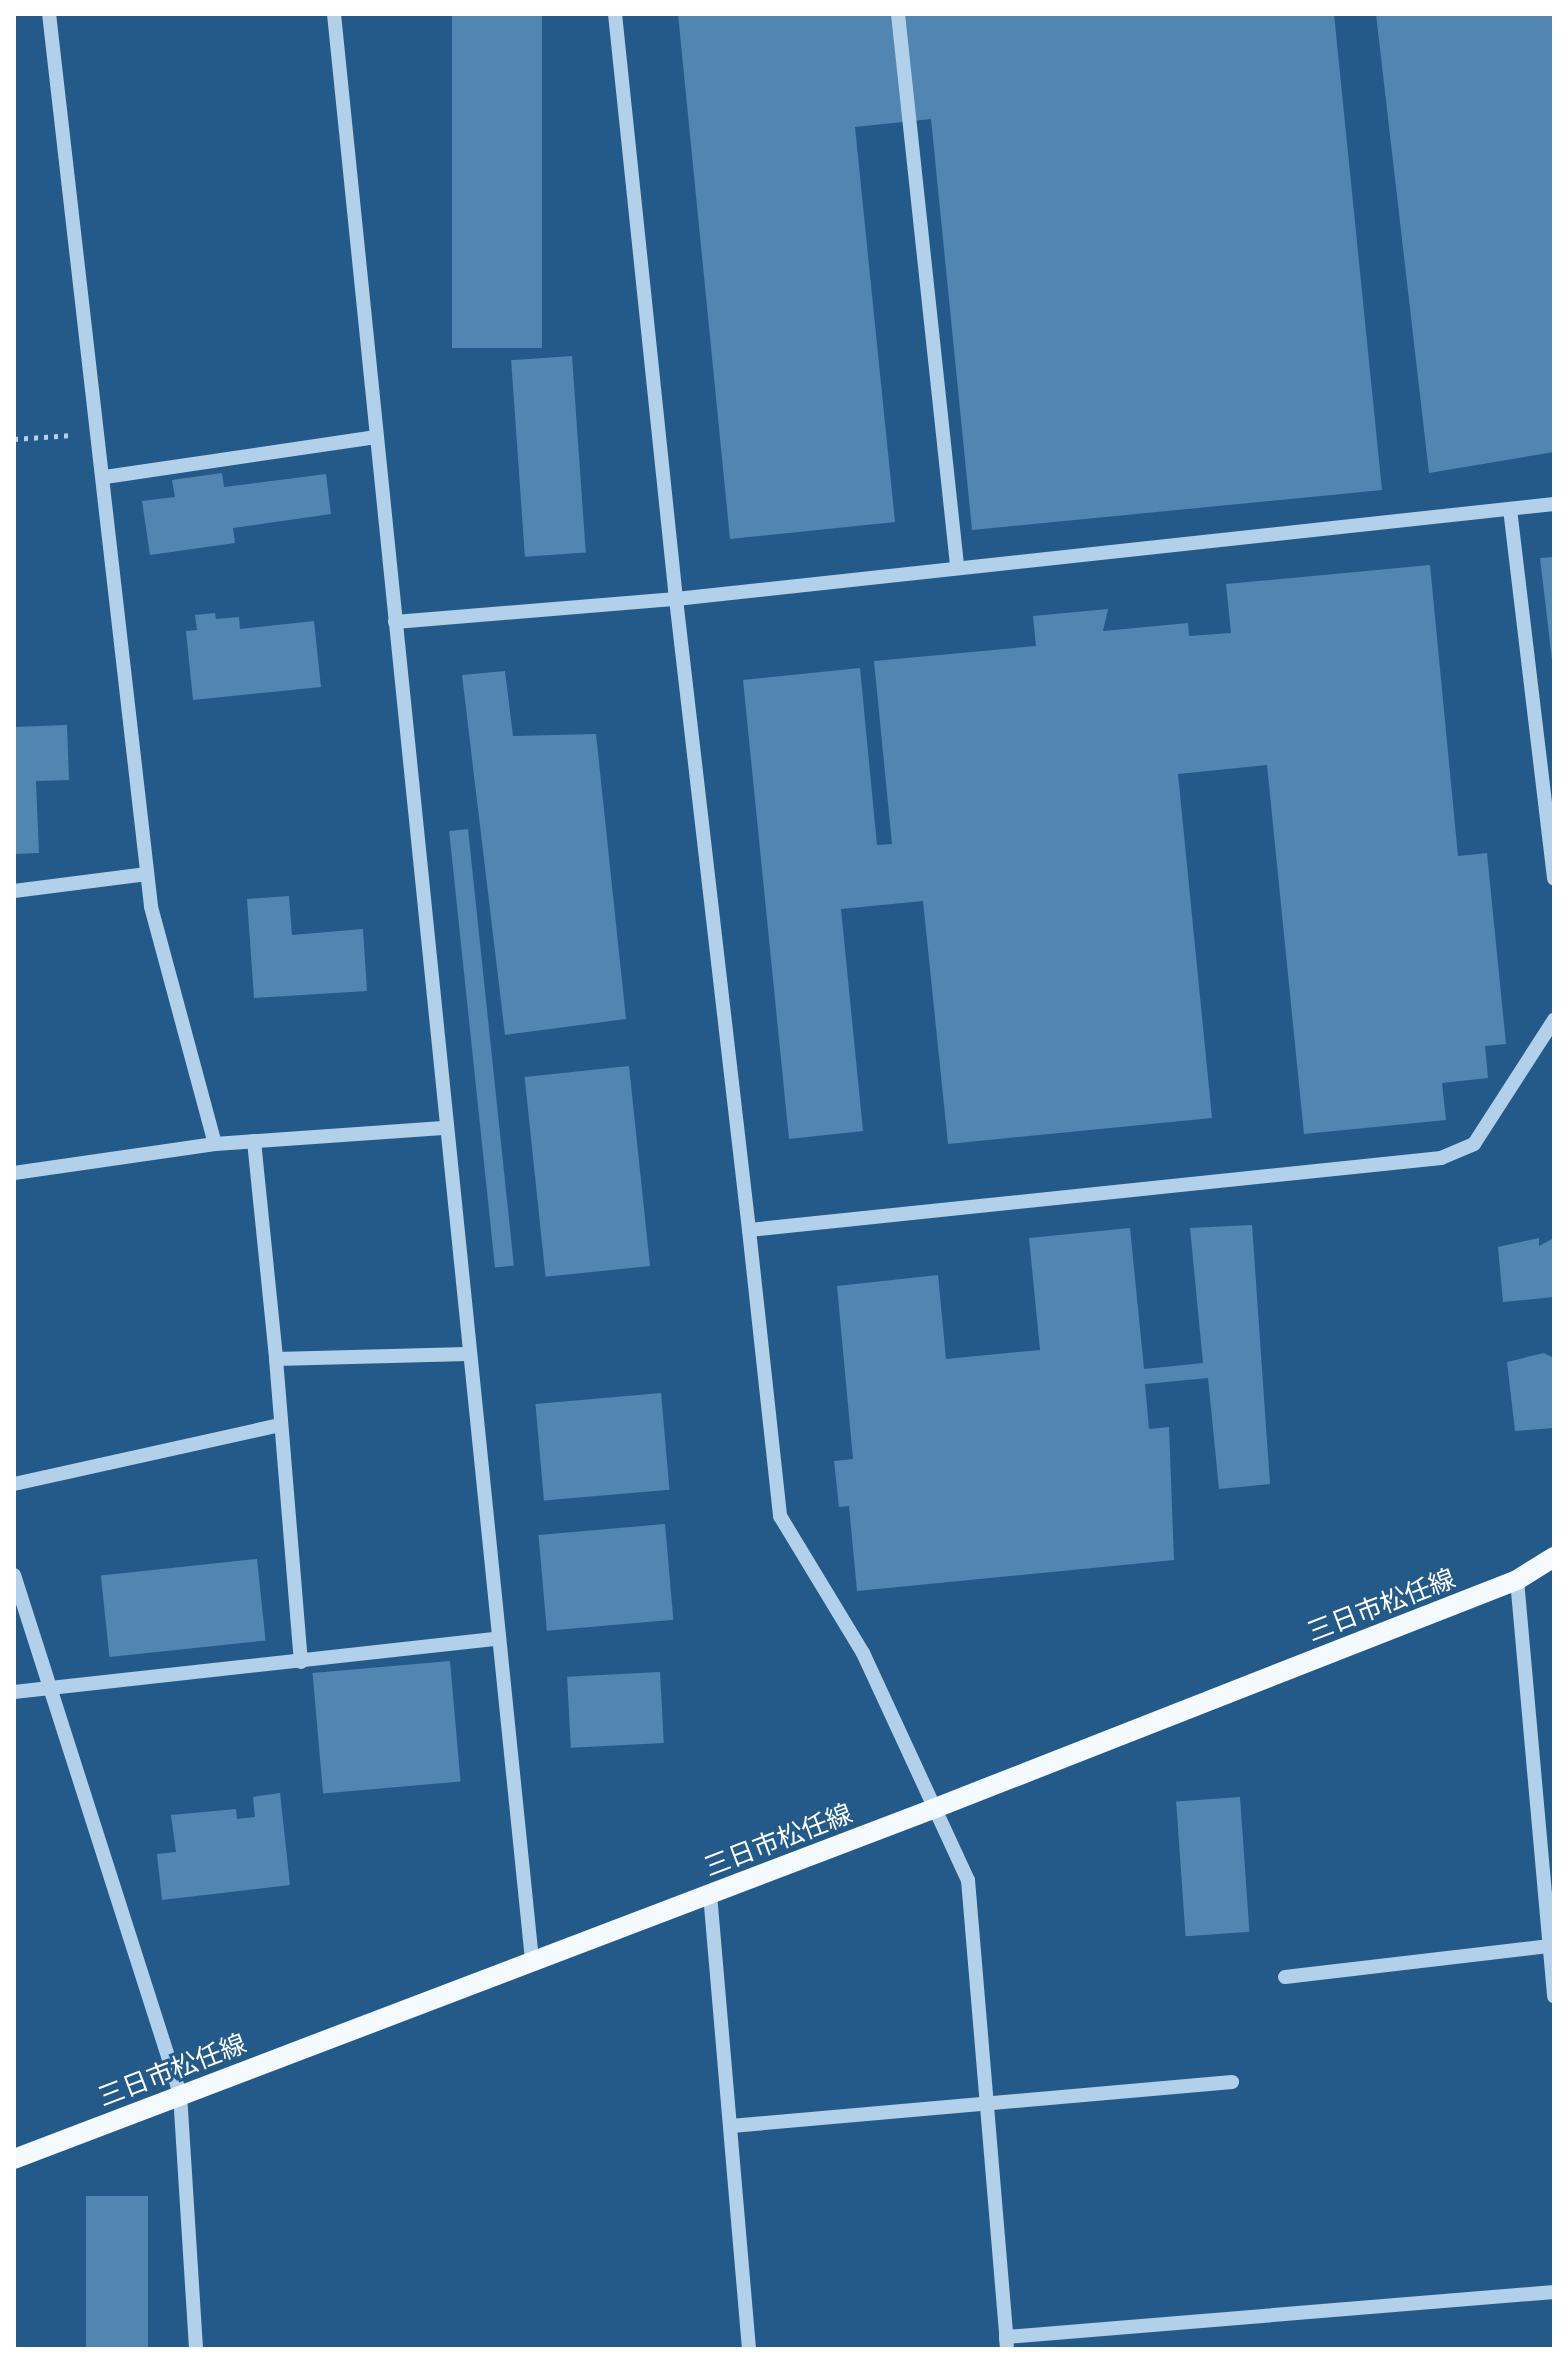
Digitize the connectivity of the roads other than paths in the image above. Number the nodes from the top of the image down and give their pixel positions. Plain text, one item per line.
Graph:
1 (49, 14) edge
2 (334, 14) edge
3 (615, 14) edge
4 (898, 14) edge
5 (376, 437) junction
6 (105, 477) junction
7 (1554, 504) edge
8 (1510, 509) junction
9 (957, 565) junction
10 (676, 599) junction
11 (395, 622) junction
12 (147, 874) junction
13 (1554, 878) edge
14 (14, 891) edge
15 (1554, 1020) edge
16 (446, 1128) junction
17 (254, 1141) junction
18 (215, 1144) junction
19 (14, 1173) edge
20 (749, 1230) junction
21 (467, 1354) junction
22 (276, 1359) junction
23 (281, 1425) junction
24 (14, 1484) edge
25 (1554, 1557) edge
26 (14, 1575) edge
27 (1517, 1580) junction
28 (494, 1639) junction
29 (301, 1662) junction
30 (52, 1689) junction
31 (14, 1692) edge
32 (938, 1807) junction
33 (710, 1894) junction
34 (1550, 1946) junction
35 (532, 1961) junction
36 (1285, 1977) dead end
37 (1554, 1996) edge
38 (1232, 2082) dead end
39 (180, 2094) junction
40 (988, 2104) junction
41 (731, 2126) junction
42 (14, 2159) edge
43 (1554, 2292) edge
44 (1006, 2343) edge
45 (196, 2349) edge
46 (749, 2349) edge

1 - 6 street
2 - 5 street
3 - 10 street
4 - 9 street
5 - 6 street
5 - 11 street
6 - 12 street
7 - 8 street
8 - 9 street
8 - 13 street
9 - 10 street
10 - 11 street
10 - 20 street
11 - 16 street
12 - 14 street
12 - 18 street
15 - 20 street
16 - 17 street
16 - 21 street
17 - 18 street
17 - 22 street
18 - 19 street
20 - 32 street
21 - 22 street
21 - 28 street
22 - 23 street
23 - 24 street
23 - 29 street
25 - 27 main road, 三日市松任線
26 - 30 street
27 - 32 main road, 三日市松任線
27 - 34 street
28 - 29 street
28 - 35 street
29 - 30 street
30 - 31 street
30 - 39 street
32 - 33 main road, 三日市松任線
32 - 40 street
33 - 35 main road, 三日市松任線
33 - 41 street
34 - 36 street
34 - 37 street
35 - 39 main road, 三日市松任線
38 - 40 street
39 - 42 main road, 三日市松任線
39 - 45 street
40 - 41 street
40 - 44 street
41 - 46 street
43 - 44 street

